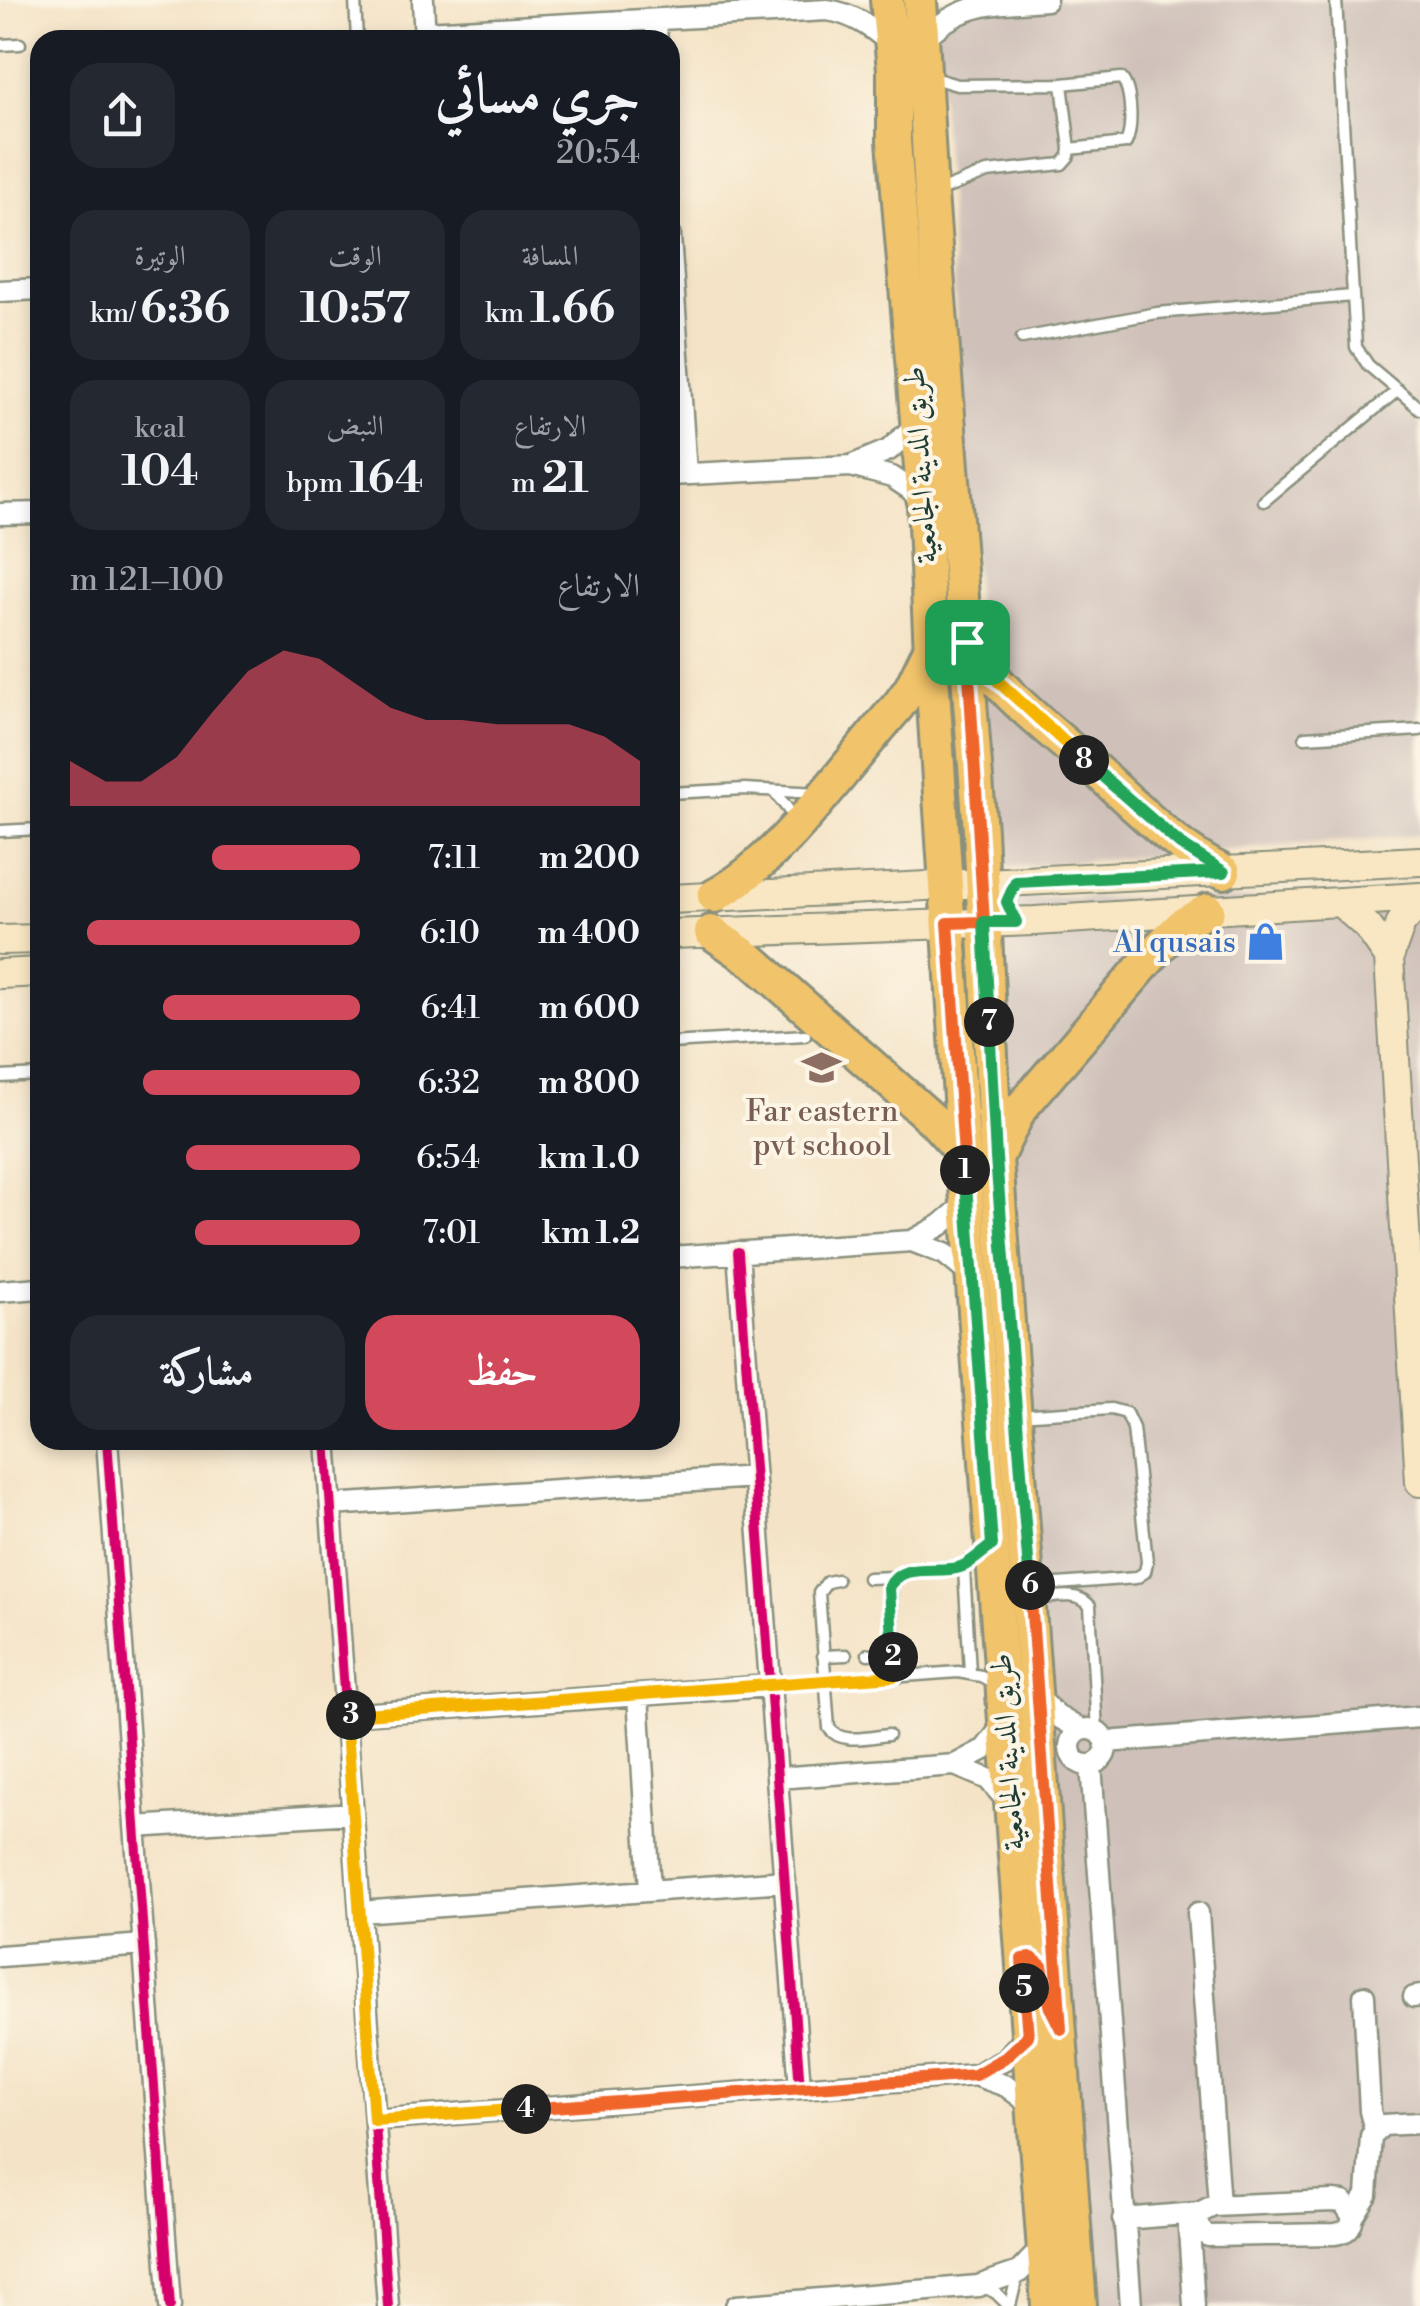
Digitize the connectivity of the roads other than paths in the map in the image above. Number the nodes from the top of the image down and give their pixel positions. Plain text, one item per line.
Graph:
1 (354, 0) edge
2 (423, 0) edge
3 (888, 0) edge
4 (920, 0) edge
5 (1046, 0) edge
6 (1336, 0) edge
7 (964, 3) edge
8 (835, 5) edge
9 (356, 30) edge
10 (425, 30) edge
11 (656, 30) edge
12 (20, 44) dead end
13 (0, 45) edge
14 (908, 57) junction
15 (1062, 84) junction
16 (1070, 149) junction
17 (931, 194) junction
18 (30, 290) edge
19 (0, 291) edge
20 (1352, 296) junction
21 (1022, 338) dead end
22 (1398, 390) junction
23 (1420, 408) edge
24 (918, 422) junction
25 (851, 466) junction
26 (680, 475) edge
27 (1264, 500) dead end
28 (924, 504) junction
29 (30, 512) edge
30 (0, 514) edge
31 (967, 642) junction
32 (931, 647) junction
33 (1420, 730) edge
34 (1305, 738) dead end
35 (773, 790) junction
36 (680, 793) edge
37 (811, 806) junction
38 (30, 830) edge
39 (0, 831) edge
40 (981, 844) junction
41 (942, 847) junction
42 (1420, 861) edge
43 (1224, 872) junction
44 (1016, 882) junction
45 (982, 884) junction
46 (930, 886) junction
47 (714, 896) junction
48 (680, 898) edge
49 (1420, 900) edge
50 (1340, 902) junction
51 (1208, 910) junction
52 (1000, 922) junction
53 (711, 932) junction
54 (680, 934) edge
55 (938, 934) junction
56 (30, 939) edge
57 (0, 940) edge
58 (1389, 957) junction
59 (986, 958) junction
60 (30, 972) edge
61 (0, 974) edge
62 (805, 1035) dead end
63 (680, 1043) edge
64 (30, 1076) edge
65 (0, 1078) edge
66 (980, 1156) junction
67 (967, 1203) junction
68 (912, 1242) junction
69 (738, 1252) junction
70 (680, 1255) edge
71 (973, 1276) junction
72 (30, 1289) edge
73 (0, 1291) edge
74 (1414, 1298) edge
75 (1016, 1415) junction
76 (109, 1450) edge
77 (327, 1450) edge
78 (755, 1478) junction
79 (1420, 1482) edge
80 (331, 1506) junction
81 (992, 1545) junction
82 (964, 1566) junction
83 (894, 1577) junction
84 (868, 1578) dead end
85 (837, 1580) dead end
86 (1030, 1593) junction
87 (893, 1652) junction
88 (846, 1654) dead end
89 (868, 1654) dead end
90 (823, 1656) junction
91 (970, 1672) junction
92 (895, 1676) junction
93 (825, 1681) junction
94 (770, 1686) junction
95 (638, 1695) junction
96 (1038, 1697) junction
97 (1004, 1706) junction
98 (346, 1715) junction
99 (1420, 1717) edge
100 (1095, 1734) junction
101 (888, 1736) dead end
102 (1082, 1762) junction
103 (955, 1765) junction
104 (777, 1778) junction
105 (1044, 1785) junction
106 (1010, 1806) junction
107 (352, 1813) junction
108 (136, 1827) junction
109 (784, 1881) junction
110 (650, 1890) junction
111 (360, 1912) junction
112 (1198, 1914) dead end
113 (144, 1945) junction
114 (0, 1956) edge
115 (1022, 1959) junction
116 (1364, 1996) dead end
117 (1061, 2029) junction
118 (1028, 2036) junction
119 (975, 2075) junction
120 (800, 2088) junction
121 (1033, 2106) junction
122 (374, 2120) junction
123 (1420, 2123) edge
124 (1375, 2130) junction
125 (1202, 2211) junction
126 (1353, 2216) junction
127 (1123, 2219) junction
128 (1044, 2246) junction
129 (1019, 2272) junction
130 (978, 2286) junction
131 (170, 2306) edge
132 (388, 2306) edge
133 (736, 2306) edge
134 (1009, 2306) edge
135 (1048, 2306) edge
136 (1080, 2306) edge
137 (1131, 2306) edge
138 (1194, 2306) edge

1 - 9 lane
2 - 10 street
3 - 14 main road, طريق المدينة الجامعية
4 - 14 main road, طريق المدينة الجامعية
5 - 7 street
6 - 20 lane
7 - 14 street
8 - 11 street
8 - 14 street
12 - 13 lane
14 - 15 lane
14 - 17 main road
14 - 24 main road, طريق المدينة الجامعية
15 - 16 lane
15 - 16 lane
16 - 17 lane
17 - 31 main road, طريق المدينة الجامعية
18 - 19 street
20 - 21 lane
20 - 22 lane
22 - 23 lane
22 - 27 lane
24 - 25 street
24 - 28 main road, طريق المدينة الجامعية
25 - 26 street
25 - 28 street
28 - 32 main road, طريق المدينة الجامعية
29 - 30 street
31 - 40 main road, طريق المدينة الجامعية
31 - 43 main road
32 - 37 main road
32 - 41 main road, طريق المدينة الجامعية
33 - 34 lane
35 - 36 lane
35 - 37 lane
35 - 37 lane
37 - 47 main road
38 - 39 lane
40 - 41 main road
40 - 45 main road, طريق المدينة الجامعية
41 - 46 main road, طريق المدينة الجامعية
42 - 43 main road
43 - 44 main road
44 - 45 main road
44 - 52 main road
45 - 46 main road
45 - 52 main road, طريق المدينة الجامعية
46 - 47 main road
46 - 55 main road, طريق المدينة الجامعية
47 - 48 main road
49 - 50 main road
49 - 58 main road
50 - 51 main road
50 - 58 main road
51 - 52 main road
51 - 66 main road
52 - 55 main road
52 - 59 main road, طريق المدينة الجامعية
53 - 54 main road
53 - 55 main road
53 - 66 main road
55 - 59 main road
55 - 66 main road, طريق المدينة الجامعية
56 - 57 main road
58 - 74 main road
59 - 66 main road, طريق المدينة الجامعية
60 - 61 main road
62 - 63 lane
64 - 65 lane
66 - 67 main road, طريق المدينة الجامعية
66 - 75 main road, طريق المدينة الجامعية
67 - 68 street
67 - 71 main road, طريق المدينة الجامعية
68 - 69 street
68 - 71 street
69 - 70 street
69 - 78 street
71 - 81 main road, طريق المدينة الجامعية
72 - 73 street
74 - 79 main road
75 - 86 main road, طريق المدينة الجامعية
75 - 86 lane
76 - 108 street
77 - 80 street
78 - 80 street
78 - 94 street
80 - 98 street
81 - 82 lane
81 - 97 main road, طريق المدينة الجامعية
82 - 83 lane
82 - 91 lane
83 - 84 lane
83 - 87 lane
85 - 90 lane
86 - 96 main road, طريق المدينة الجامعية
86 - 100 lane
87 - 89 lane
87 - 92 lane
88 - 90 lane
90 - 93 lane
91 - 92 lane
91 - 97 lane
92 - 93 lane
93 - 94 lane
93 - 101 lane
94 - 95 street
94 - 104 street
95 - 98 street
95 - 110 street
96 - 100 street
96 - 105 main road, طريق المدينة الجامعية
97 - 103 street
97 - 106 main road, طريق المدينة الجامعية
98 - 107 street
99 - 100 street
100 - 102 street
100 - 102 street
102 - 105 street
102 - 127 street
103 - 104 street
103 - 106 street
104 - 109 street
105 - 117 main road, طريق المدينة الجامعية
106 - 115 main road, طريق المدينة الجامعية
107 - 108 street
107 - 111 street
108 - 113 street
109 - 110 street
109 - 120 street
110 - 111 street
111 - 122 street
112 - 125 street
113 - 114 street
113 - 131 street
115 - 117 main road
115 - 118 main road, طريق المدينة الجامعية
116 - 124 street
117 - 136 main road, طريق المدينة الجامعية
118 - 119 street
118 - 121 main road, طريق المدينة الجامعية
119 - 120 street
119 - 121 street
120 - 122 street
121 - 128 main road, طريق المدينة الجامعية
122 - 132 street
123 - 124 street
124 - 126 street
125 - 126 street
125 - 126 street
125 - 127 street
125 - 138 street
127 - 137 street
128 - 129 street
128 - 135 main road, طريق المدينة الجامعية
129 - 130 street
129 - 134 lane
130 - 133 street
130 - 134 lane

